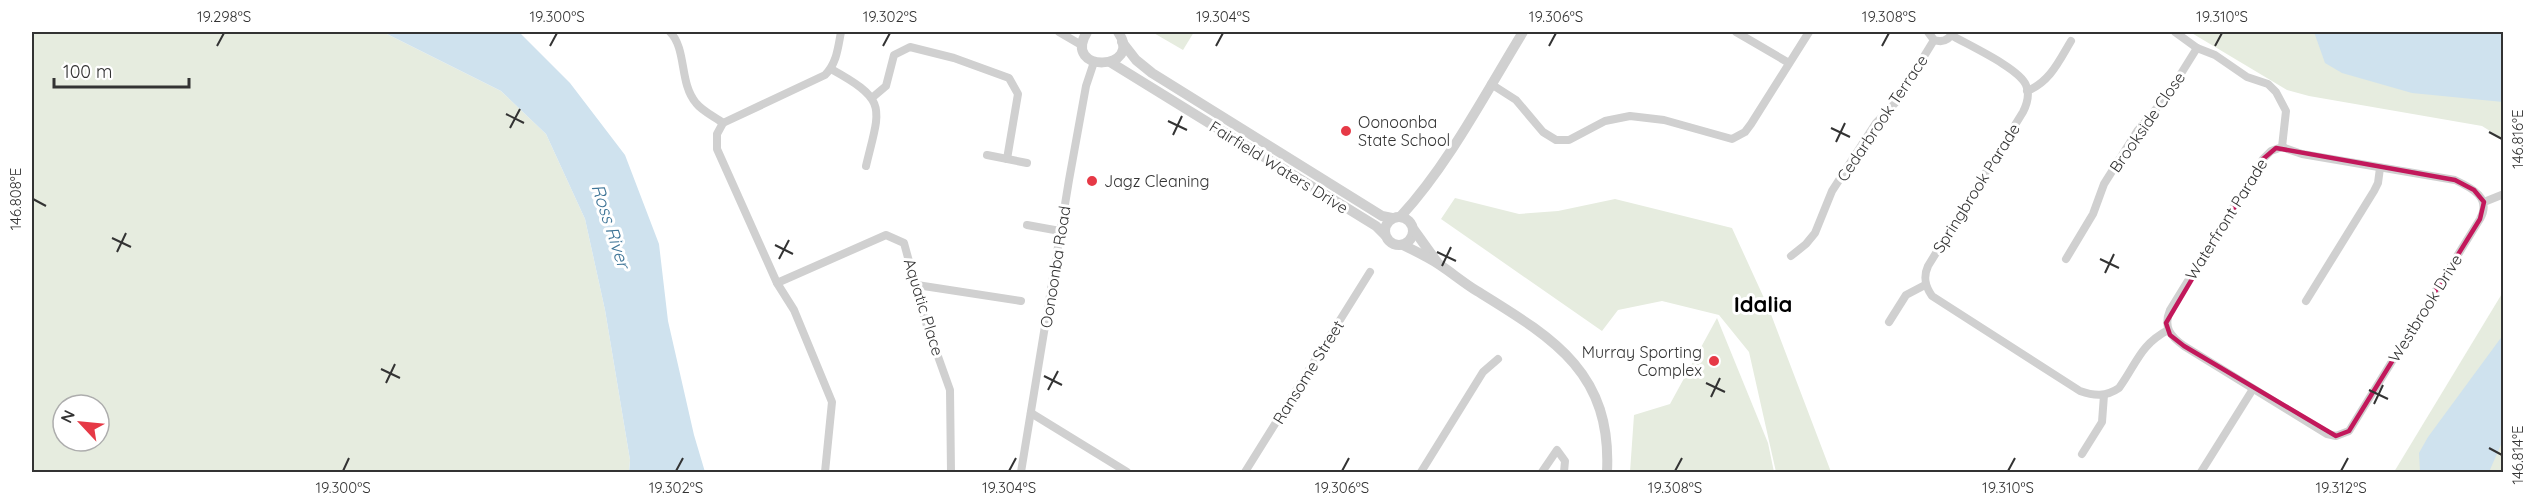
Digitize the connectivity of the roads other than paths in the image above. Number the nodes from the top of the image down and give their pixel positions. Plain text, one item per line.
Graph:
1 (670, 32) edge
2 (841, 32) edge
3 (1059, 32) edge
4 (1087, 32) edge
5 (1523, 32) edge
6 (1736, 32) edge
7 (1809, 32) edge
8 (1928, 32) edge
9 (2175, 32) edge
10 (1952, 33) edge
11 (1120, 37) edge
12 (1934, 40) junction
13 (2071, 41) dead end
14 (1083, 46) junction
15 (2197, 48) junction
16 (1094, 62) junction
17 (1110, 63) junction
18 (1789, 63) junction
19 (831, 69) junction
20 (1491, 84) junction
21 (2027, 91) junction
22 (873, 97) junction
23 (723, 123) junction
24 (2282, 147) junction
25 (987, 155) dead end
26 (1007, 159) junction
27 (1027, 163) dead end
28 (866, 166) dead end
29 (2380, 168) junction
30 (2504, 194) edge
31 (1420, 195) junction
32 (2484, 202) junction
33 (1396, 217) junction
34 (1027, 225) dead end
35 (1413, 227) junction
36 (1060, 231) junction
37 (1385, 235) junction
38 (1404, 244) junction
39 (1791, 256) dead end
40 (2066, 260) dead end
41 (1439, 264) junction
42 (1370, 272) dead end
43 (777, 283) junction
44 (917, 285) junction
45 (1925, 285) junction
46 (1021, 301) dead end
47 (2306, 301) dead end
48 (1889, 322) dead end
49 (2168, 330) junction
50 (1498, 359) dead end
51 (2253, 389) junction
52 (2104, 395) junction
53 (1031, 413) junction
54 (2082, 454) dead end
55 (825, 472) edge
56 (951, 472) edge
57 (1021, 472) edge
58 (1126, 472) edge
59 (1245, 472) edge
60 (1420, 472) edge
61 (1542, 472) edge
62 (1564, 472) edge
63 (1607, 472) edge
64 (2201, 472) edge

1 - 23 street
2 - 19 street
3 - 14 street
4 - 14 street
5 - 20 street
6 - 18 street
7 - 18 street
8 - 12 street
9 - 15 street, Waterfront Parade
10 - 12 street
10 - 21 street
11 - 17 street
11 - 33 street, Fairfield Waters Drive
12 - 39 street, Cedarbrook Terrace
13 - 21 street
14 - 16 street
15 - 24 street, Waterfront Parade
15 - 40 street, Brookside Close
16 - 17 street
16 - 36 street, Oonoonba Road
17 - 37 street, Fairfield Waters Drive
18 - 20 street
19 - 22 street
19 - 23 street
20 - 31 street
21 - 45 street, Springbrook Parade
22 - 26 street
22 - 28 street
23 - 43 street
24 - 29 street
24 - 49 street, Waterfront Parade
25 - 26 street
26 - 27 street
29 - 32 street
29 - 47 street
30 - 32 street
31 - 33 street
31 - 35 street
32 - 51 street, Westbrook Drive
33 - 35 street
33 - 37 street
34 - 36 street
35 - 38 street
35 - 41 street
36 - 53 street, Oonoonba Road
37 - 38 street
38 - 41 street
41 - 63 street
42 - 59 street, Ransome Street
43 - 44 street, Aquatic Place
43 - 55 street
44 - 46 street
44 - 56 street, Aquatic Place
45 - 48 street
45 - 52 street
49 - 51 street
49 - 52 street
50 - 60 street
51 - 64 street
52 - 54 street
53 - 57 street, Oonoonba Road
53 - 58 street
61 - 62 street

